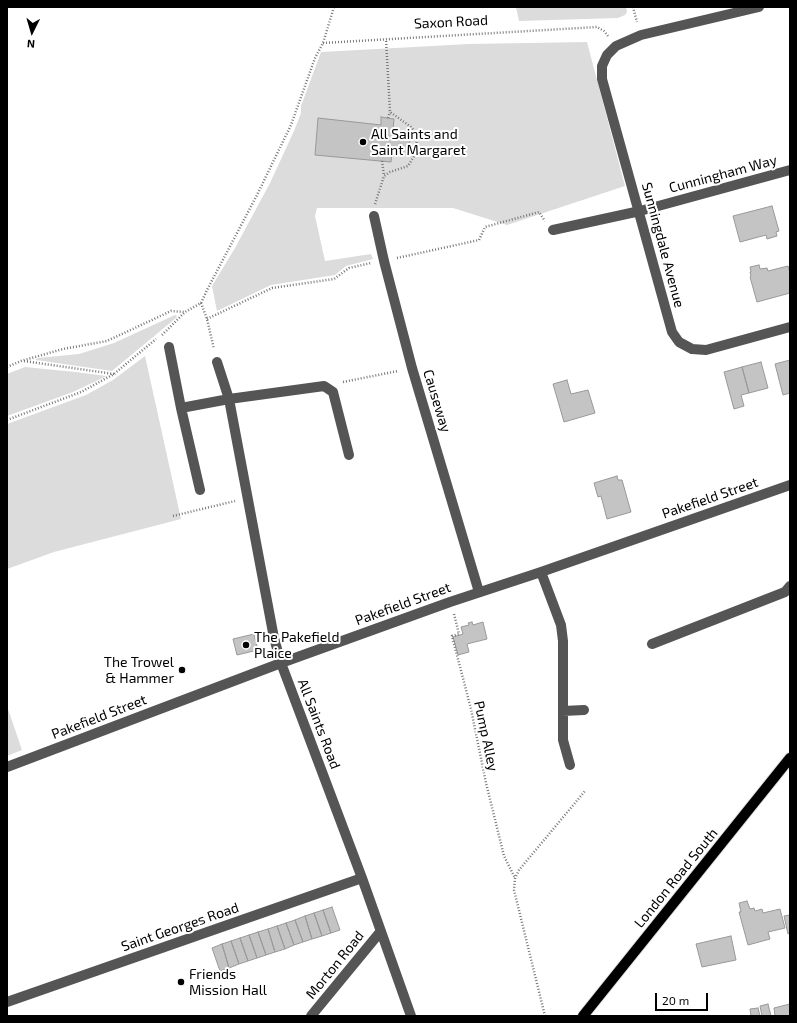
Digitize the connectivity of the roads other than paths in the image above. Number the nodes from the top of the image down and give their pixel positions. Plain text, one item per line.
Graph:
1 (759, 7) edge
2 (790, 170) edge
3 (640, 211) junction
4 (374, 216) road end
5 (553, 230) dead end
6 (790, 328) edge
7 (169, 347) dead end
8 (217, 362) road end
9 (229, 399) junction
10 (181, 408) junction
11 (349, 455) dead end
12 (790, 485) edge
13 (200, 490) dead end
14 (541, 572) junction
15 (790, 586) edge
16 (479, 592) junction
17 (652, 644) dead end
18 (281, 663) junction
19 (584, 710) dead end
20 (563, 711) junction
21 (790, 758) edge
22 (570, 765) dead end
23 (7, 767) edge
24 (362, 878) junction
25 (381, 931) junction
26 (7, 1002) edge
27 (311, 1016) edge
28 (411, 1016) edge
29 (584, 1016) edge

1 - 3 street, Sunningdale Avenue
2 - 3 street, Cunningham Way
3 - 5 street, Cunningham Way
3 - 6 street, Sunningdale Avenue
4 - 16 street, Causeway
7 - 10 street
8 - 9 street, All Saints Road
9 - 10 street
9 - 11 street
9 - 18 street, All Saints Road
10 - 13 street
12 - 14 street, Pakefield Street
14 - 16 street, Pakefield Street
14 - 20 street
15 - 17 street
16 - 18 street, Pakefield Street
18 - 23 street, Pakefield Street
18 - 24 street, All Saints Road
19 - 20 street
20 - 22 street
21 - 29 main road, London Road South
24 - 25 street, All Saints Road
24 - 26 street, Saint Georges Road
25 - 27 street, Morton Road
25 - 28 street, All Saints Road

